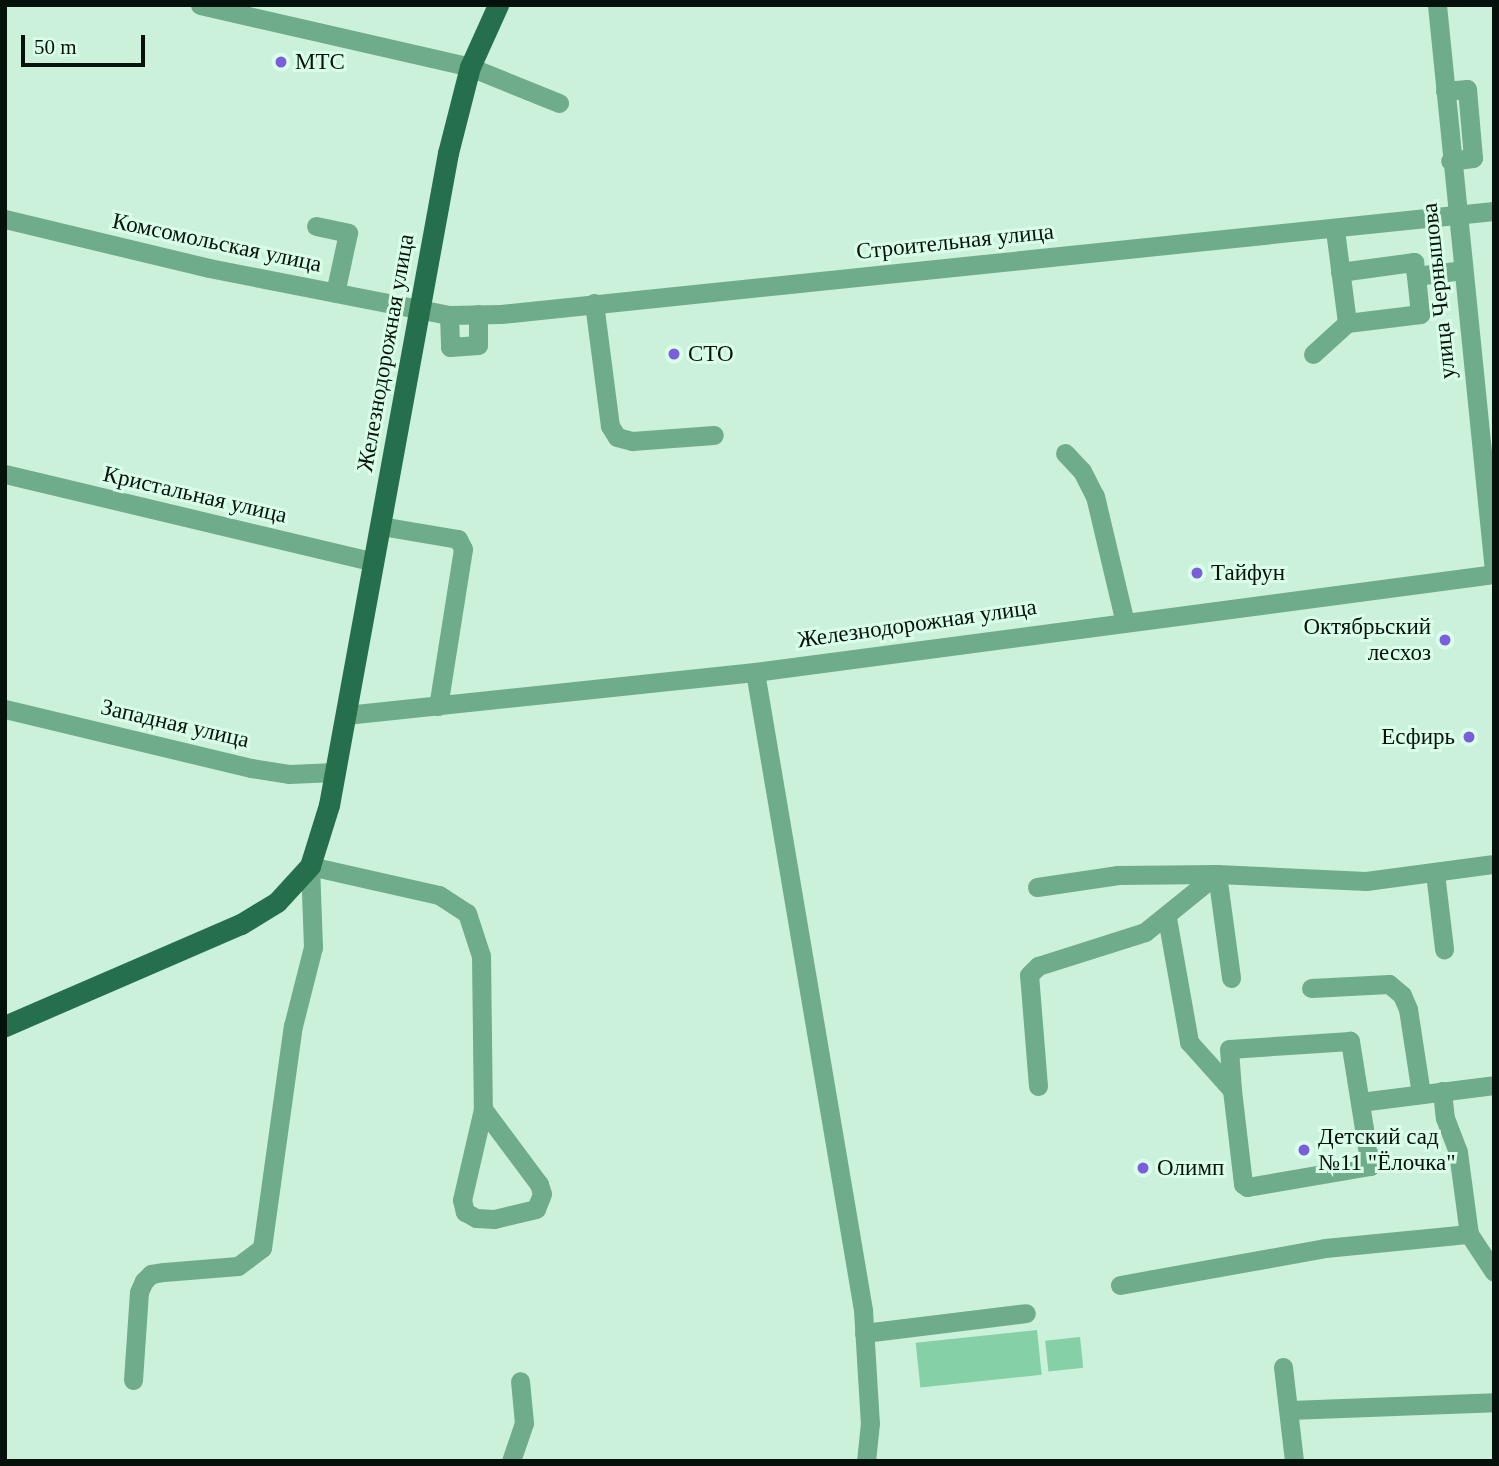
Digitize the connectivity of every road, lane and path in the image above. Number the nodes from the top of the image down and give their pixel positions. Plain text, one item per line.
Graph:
1 (200, 5) edge
2 (498, 5) edge
3 (1437, 5) edge
4 (470, 67) junction
5 (559, 103) dead end
6 (1494, 211) edge
7 (1456, 215) junction
8 (5, 219) edge
9 (316, 226) dead end
10 (1335, 230) junction
11 (1462, 270) junction
12 (1340, 272) junction
13 (1416, 276) junction
14 (335, 293) junction
15 (594, 303) junction
16 (420, 311) junction
17 (478, 314) junction
18 (449, 315) junction
19 (1347, 323) junction
20 (1313, 354) dead end
21 (1485, 414) edge
22 (714, 435) dead end
23 (1065, 453) dead end
24 (5, 474) edge
25 (380, 526) junction
26 (374, 562) junction
27 (1494, 573) edge
28 (1125, 623) junction
29 (755, 672) junction
30 (438, 706) junction
31 (5, 709) edge
32 (346, 715) junction
33 (335, 772) junction
34 (1494, 864) edge
35 (310, 866) junction
36 (1435, 873) junction
37 (1217, 874) junction
38 (1037, 887) dead end
39 (1167, 918) junction
40 (1444, 949) dead end
41 (1231, 978) dead end
42 (1311, 988) dead end
43 (5, 1026) edge
44 (1494, 1085) edge
45 (1038, 1086) dead end
46 (1232, 1090) junction
47 (1442, 1091) junction
48 (1420, 1094) junction
49 (1360, 1102) junction
50 (483, 1109) junction
51 (1469, 1234) junction
52 (1494, 1272) edge
53 (1120, 1285) dead end
54 (1026, 1313) dead end
55 (864, 1333) junction
56 (1283, 1367) dead end
57 (133, 1380) dead end
58 (520, 1381) dead end
59 (1494, 1402) edge
60 (1290, 1409) junction
61 (510, 1461) edge
62 (866, 1461) edge
63 (1294, 1461) edge

1 - 4 street
2 - 4 main road, Железнодорожная улица
3 - 7 street, улица Чернышова
4 - 5 street
4 - 16 main road, Железнодорожная улица
6 - 7 street, Строительная улица
7 - 10 street, Строительная улица
7 - 11 street, улица Чернышова
8 - 14 street, Комсомольская улица
9 - 14 street
10 - 12 street
10 - 15 street, Строительная улица
11 - 13 street
11 - 21 street, улица Чернышова
12 - 13 street
12 - 19 street
13 - 19 street
14 - 16 street, Комсомольская улица
15 - 17 street, Строительная улица
15 - 22 street
16 - 18 street, Строительная улица
16 - 25 main road, Железнодорожная улица
17 - 18 street, Строительная улица
17 - 18 street
19 - 20 street
21 - 27 street, улица Чернышова
23 - 28 street
24 - 26 street, Кристальная улица
25 - 26 main road, Железнодорожная улица
25 - 30 street
26 - 32 main road, Железнодорожная улица
27 - 28 street, Железнодорожная улица
28 - 29 street, Железнодорожная улица
29 - 30 street, Железнодорожная улица
29 - 55 street
30 - 32 street, Железнодорожная улица
31 - 33 street, Западная улица
32 - 33 main road, Железнодорожная улица
33 - 35 main road, Железнодорожная улица
34 - 36 street
35 - 43 main road, Железнодорожная улица
35 - 50 street
35 - 57 street
36 - 37 street
36 - 40 street
37 - 38 street
37 - 39 street
37 - 41 street
39 - 45 street
39 - 46 street
42 - 48 street
44 - 47 street
46 - 49 street
46 - 49 street
47 - 48 street
47 - 51 street
48 - 49 street
50 - 50 street
51 - 52 street
51 - 53 street
54 - 55 street
55 - 62 street
56 - 60 street
58 - 61 street
59 - 60 street
60 - 63 street

